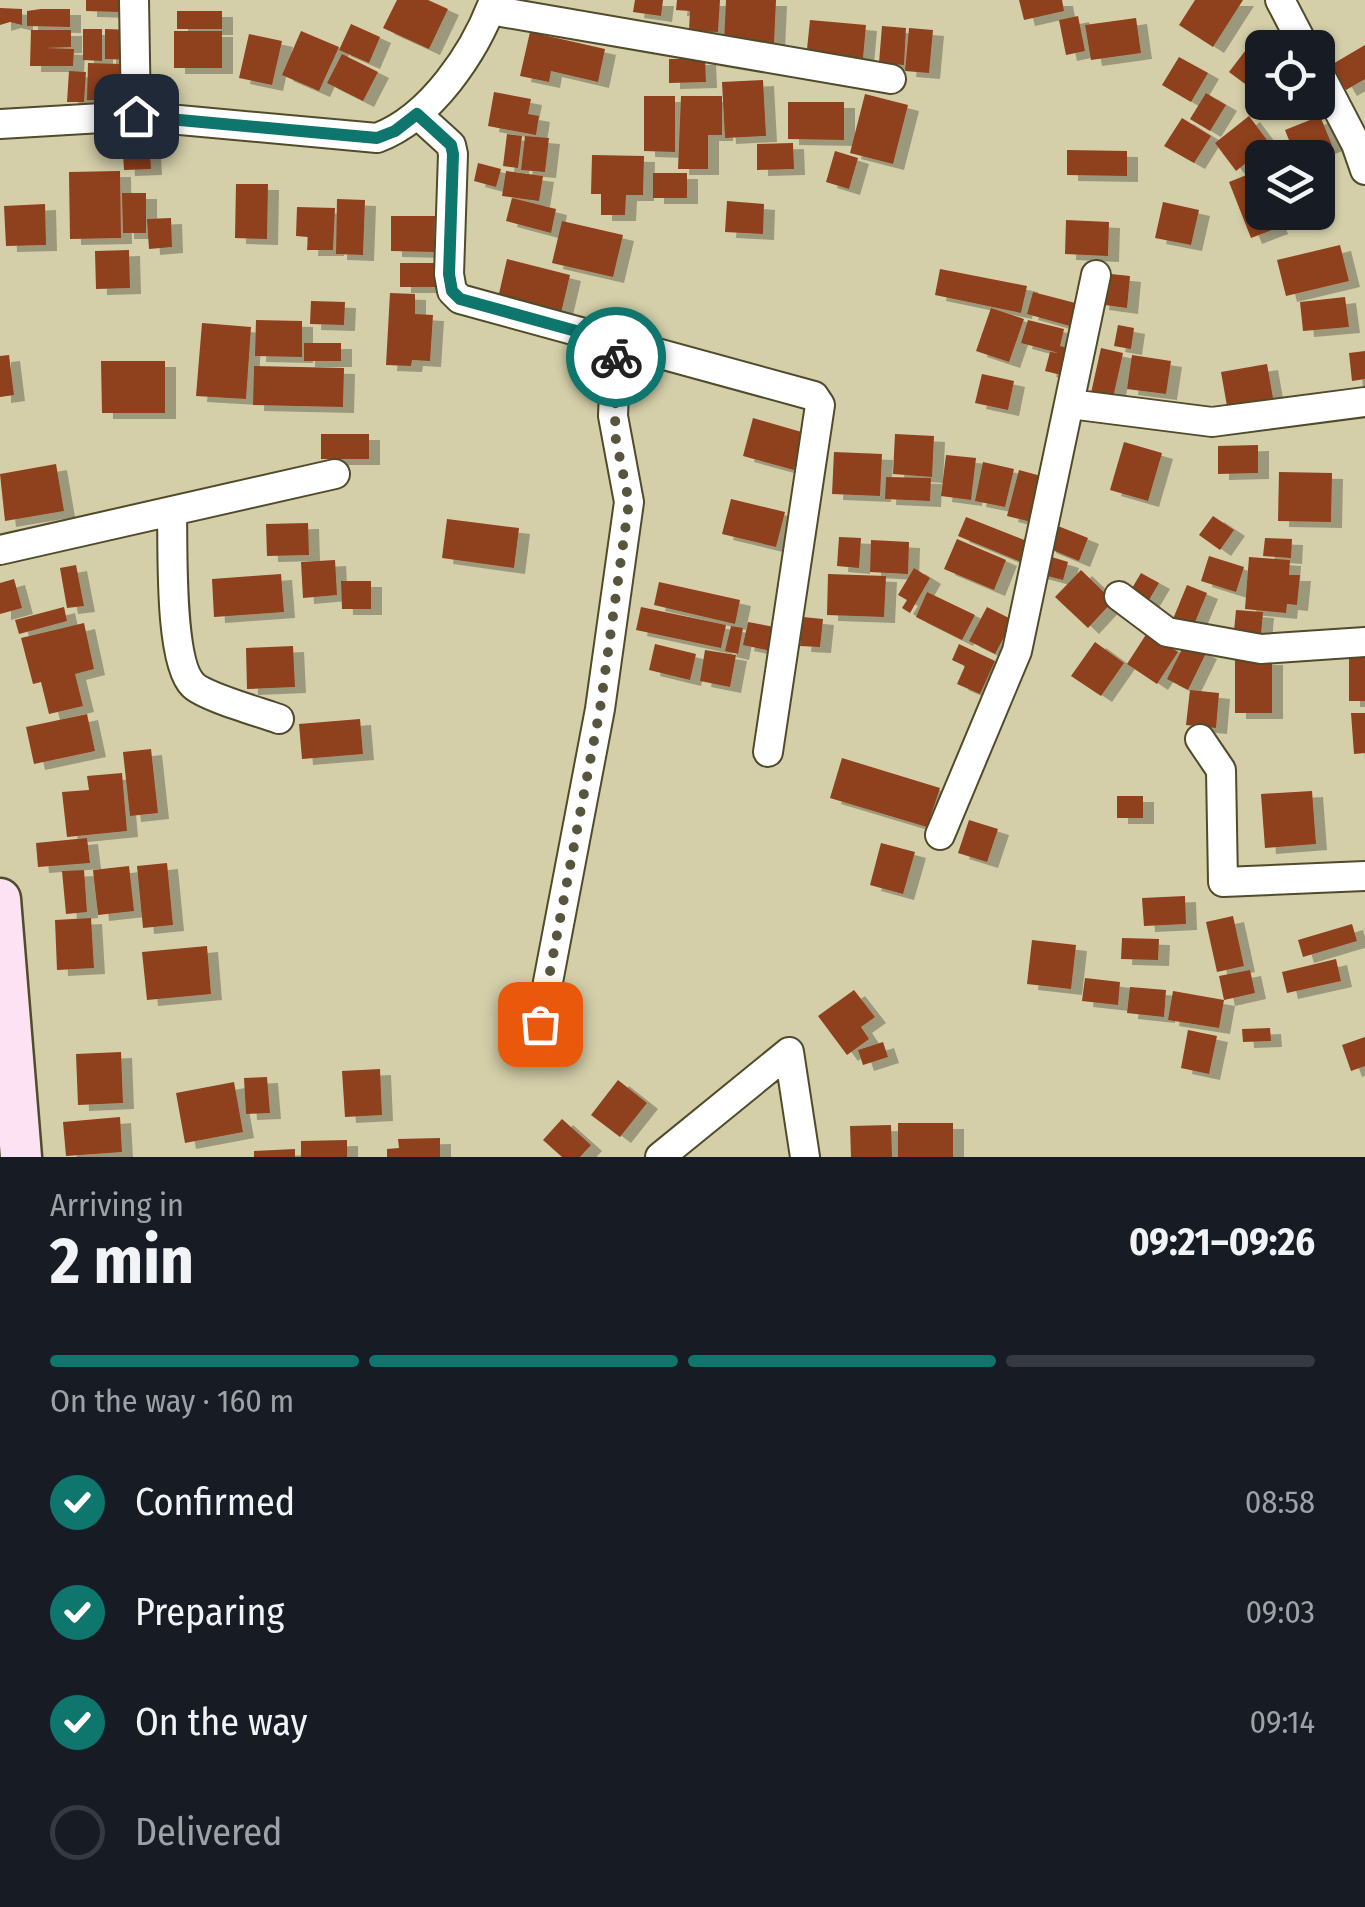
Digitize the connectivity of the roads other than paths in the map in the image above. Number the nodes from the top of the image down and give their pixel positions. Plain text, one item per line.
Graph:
1 (134, 0) edge
2 (1280, 0) edge
3 (492, 5) edge
4 (1296, 30) edge
5 (891, 79) dead end
6 (1335, 104) edge
7 (417, 114) junction
8 (136, 116) junction
9 (0, 124) edge
10 (1365, 170) edge
11 (1096, 274) dead end
12 (616, 342) junction
13 (1365, 402) edge
14 (1070, 404) junction
15 (335, 474) dead end
16 (172, 511) junction
17 (0, 550) edge
18 (1119, 596) dead end
19 (1365, 642) edge
20 (279, 719) dead end
21 (1200, 738) dead end
22 (768, 752) dead end
23 (940, 835) dead end
24 (1365, 876) edge
25 (0, 899) edge
26 (540, 1024) dead end
27 (21, 1157) edge
28 (660, 1157) edge
29 (805, 1157) edge

1 - 8 street
2 - 4 street
3 - 5 street
3 - 7 street
6 - 10 street
7 - 8 street
7 - 12 street
8 - 9 street
11 - 14 street
12 - 22 street
12 - 26 street
13 - 14 street
14 - 23 street
15 - 16 street
16 - 17 street
16 - 20 street
18 - 19 street
21 - 24 street
25 - 27 main road
28 - 29 street

